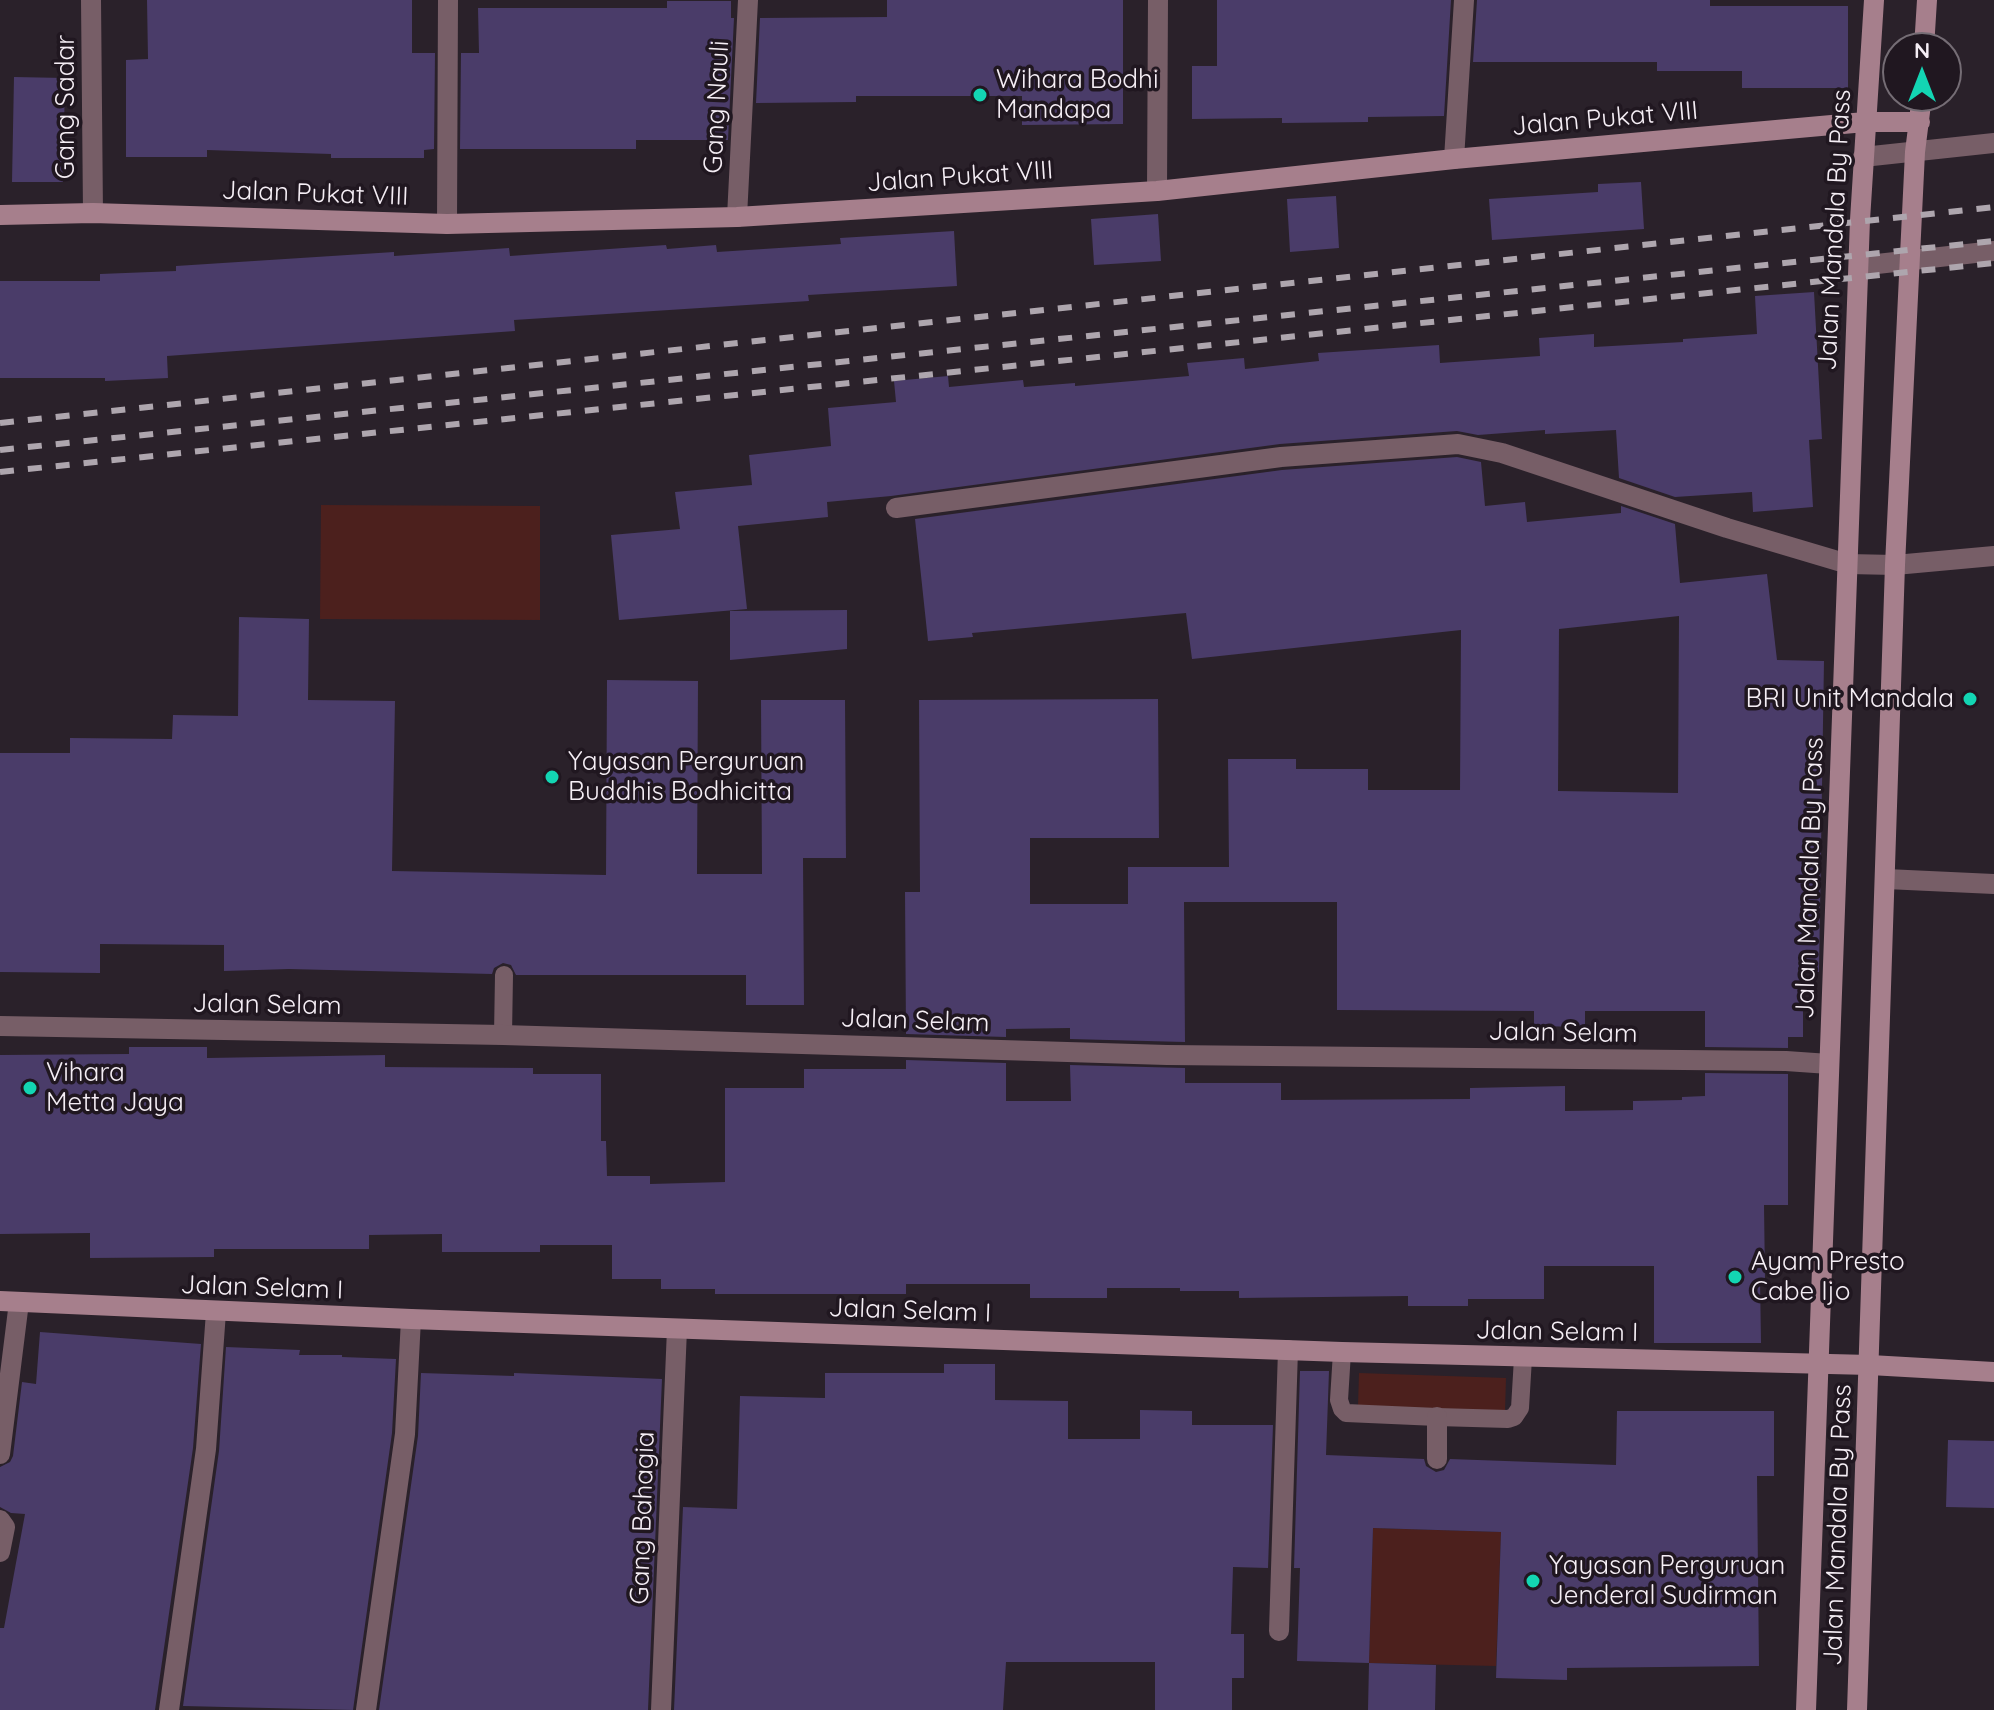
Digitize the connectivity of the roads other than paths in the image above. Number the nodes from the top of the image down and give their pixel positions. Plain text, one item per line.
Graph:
1 (91, 0) edge
2 (448, 0) edge
3 (748, 0) edge
4 (1158, 0) edge
5 (1464, 0) edge
6 (1874, 0) edge
7 (1927, 0) edge
8 (1925, 32) edge
9 (1921, 112) edge
10 (1865, 122) junction
11 (1920, 122) junction
12 (1994, 143) edge
13 (1915, 152) junction
14 (1863, 157) junction
15 (1454, 159) junction
16 (1157, 191) junction
17 (93, 213) junction
18 (0, 215) edge
19 (737, 217) junction
20 (447, 224) junction
21 (1994, 251) edge
22 (1912, 259) junction
23 (1859, 266) junction
24 (896, 508) dead end
25 (1994, 556) edge
26 (1848, 564) junction
27 (1895, 565) junction
28 (1886, 879) junction
29 (1994, 884) edge
30 (504, 975) dead end
31 (0, 1026) edge
32 (503, 1035) junction
33 (1829, 1064) junction
34 (10, 1302) edge
35 (216, 1312) junction
36 (411, 1319) junction
37 (677, 1329) junction
38 (1288, 1350) junction
39 (1342, 1352) junction
40 (1523, 1358) junction
41 (1818, 1364) junction
42 (1870, 1365) junction
43 (1994, 1372) edge
44 (1437, 1417) junction
45 (0, 1454) edge
46 (1437, 1459) dead end
47 (0, 1520) edge
48 (0, 1552) edge
49 (1279, 1631) dead end
50 (169, 1710) edge
51 (366, 1710) edge
52 (661, 1710) edge
53 (1806, 1710) edge
54 (1857, 1710) edge

1 - 17 street, Gang Sadar
2 - 20 street
3 - 19 street, Gang Nauli
4 - 16 street
5 - 15 street
6 - 10 street, Jalan Mandala By Pass
7 - 8 street
9 - 11 street, Jalan Mandala By Pass
10 - 11 street, Jalan Pukat VIII
10 - 14 street, Jalan Mandala By Pass
10 - 15 street, Jalan Pukat VIII
11 - 13 street, Jalan Mandala By Pass
12 - 13 street
13 - 14 street
13 - 22 street, Jalan Mandala By Pass
14 - 23 street, Jalan Mandala By Pass
15 - 16 street, Jalan Pukat VIII
16 - 19 street, Jalan Pukat VIII
17 - 18 street, Jalan Pukat VIII
17 - 20 street, Jalan Pukat VIII
19 - 20 street, Jalan Pukat VIII
21 - 22 street
22 - 23 street
22 - 27 street, Jalan Mandala By Pass
23 - 26 street, Jalan Mandala By Pass
24 - 26 street
25 - 27 street
26 - 27 street
26 - 33 street, Jalan Mandala By Pass
27 - 28 street, Jalan Mandala By Pass
28 - 29 street
28 - 42 street, Jalan Mandala By Pass
30 - 32 lane
31 - 32 street, Jalan Selam
32 - 33 street, Jalan Selam
33 - 41 street, Jalan Mandala By Pass
34 - 35 street, Jalan Selam I
34 - 45 street
35 - 36 street, Jalan Selam I
35 - 50 street
36 - 37 street, Jalan Selam I
36 - 51 street
37 - 38 street, Jalan Selam I
37 - 52 street, Gang Bahagia
38 - 39 street, Jalan Selam I
38 - 49 street
39 - 40 street, Jalan Selam I
39 - 44 lane
40 - 41 street, Jalan Selam I
40 - 44 lane
41 - 42 street, Jalan Selam I
41 - 53 street, Jalan Mandala By Pass
42 - 43 street, Jalan Selam I
42 - 54 street, Jalan Mandala By Pass
44 - 46 street
47 - 48 street

